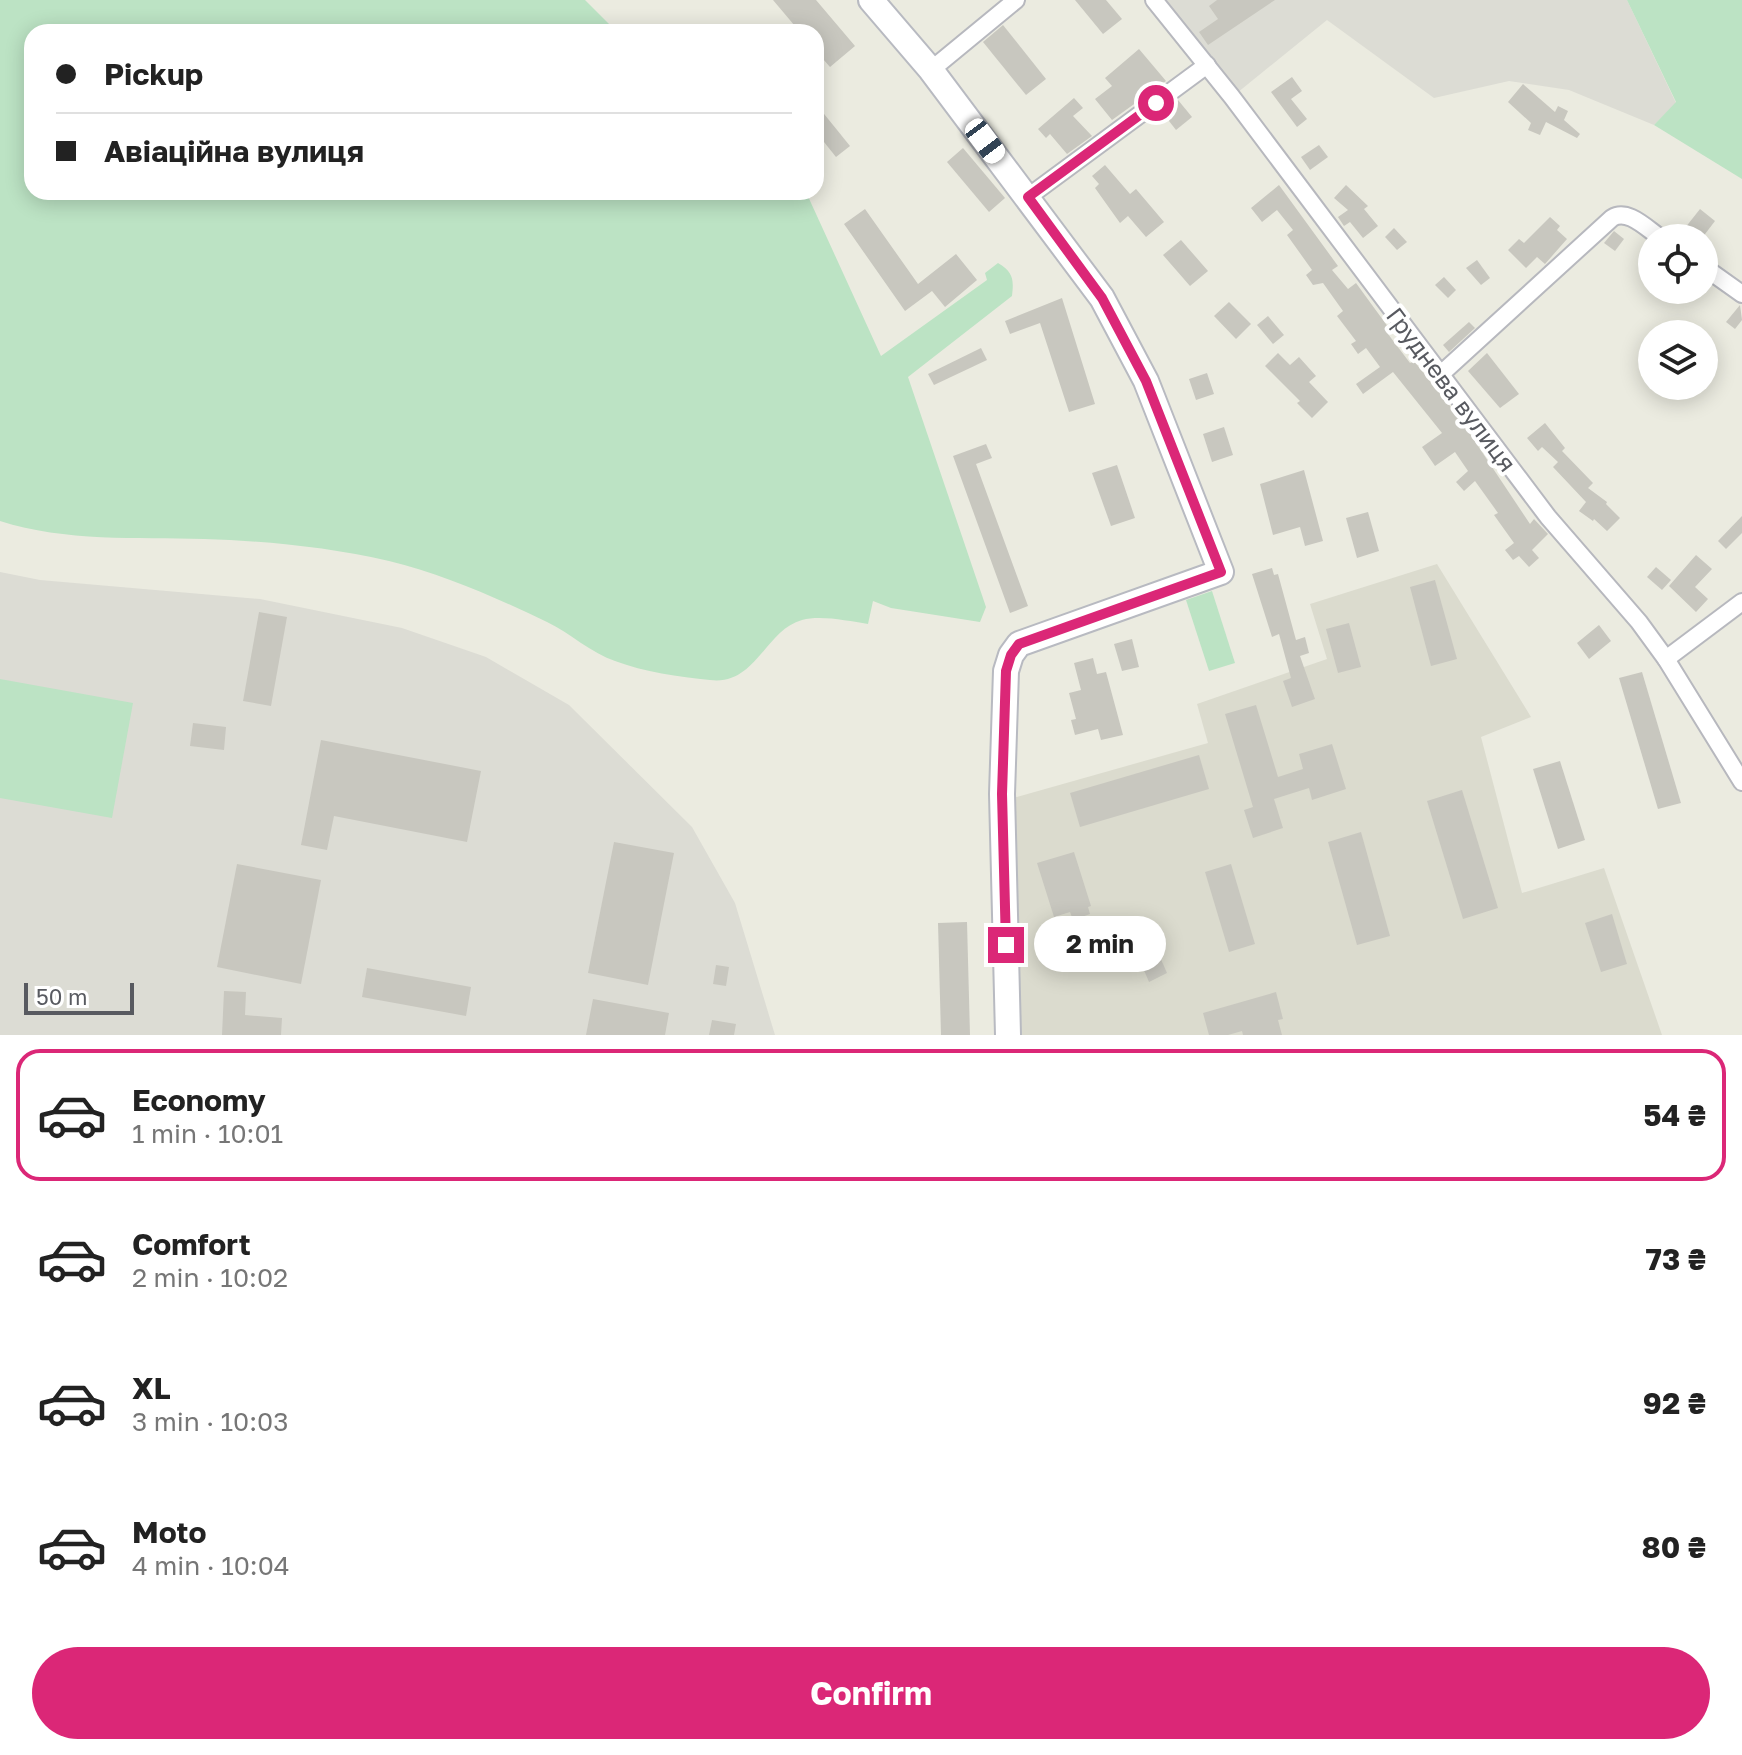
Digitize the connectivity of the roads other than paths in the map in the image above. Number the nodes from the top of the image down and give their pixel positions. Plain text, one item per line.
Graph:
1 (871, 0) edge
2 (1016, 0) edge
3 (1154, 0) edge
4 (1207, 65) junction
5 (931, 70) junction
6 (1028, 197) junction
7 (1640, 224) edge
8 (1718, 277) edge
9 (1742, 294) edge
10 (1441, 374) junction
11 (1742, 602) edge
12 (1666, 659) junction
13 (1742, 782) edge
14 (1008, 1035) edge

1 - 5 street
2 - 5 street
3 - 4 street, Груднева вулиця
4 - 6 street
4 - 10 street, Груднева вулиця
5 - 6 street
6 - 14 street
7 - 10 street
8 - 9 street
10 - 12 street, Груднева вулиця
11 - 12 street
12 - 13 street, Груднева вулиця

